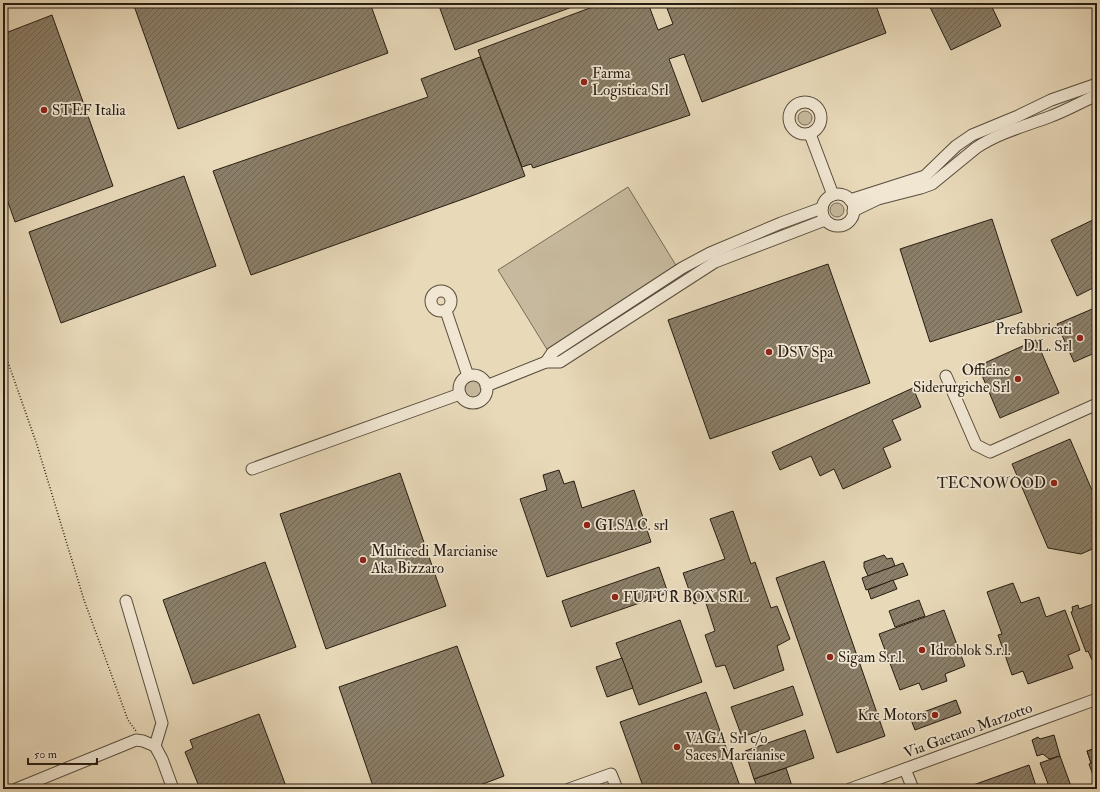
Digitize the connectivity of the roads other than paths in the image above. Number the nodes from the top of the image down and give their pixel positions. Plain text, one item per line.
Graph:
1 (1097, 84) edge
2 (1097, 95) edge
3 (810, 134) dead end
4 (833, 195) junction
5 (850, 200) junction
6 (822, 208) junction
7 (853, 211) junction
8 (825, 220) junction
9 (446, 311) dead end
10 (546, 362) junction
11 (468, 376) junction
12 (946, 376) dead end
13 (486, 386) junction
14 (460, 394) junction
15 (1097, 404) edge
16 (252, 469) dead end
17 (126, 602) dead end
18 (1097, 698) edge
19 (154, 746) junction
20 (906, 769) junction
21 (16, 789) edge
22 (173, 789) edge
23 (569, 789) edge
24 (616, 789) edge
25 (850, 789) edge
26 (913, 789) edge

1 - 5 street
2 - 7 street
3 - 4 street
4 - 5 street
4 - 6 street
5 - 7 street
6 - 8 street
6 - 10 street
7 - 8 street
8 - 10 street
9 - 11 street
10 - 13 street
11 - 13 street
11 - 14 street
12 - 15 street
13 - 14 street
14 - 16 street
17 - 19 street
18 - 20 street, Via Gaetano Marzotto
19 - 21 street
19 - 22 street
20 - 25 street, Via Gaetano Marzotto
20 - 26 street
23 - 24 street

